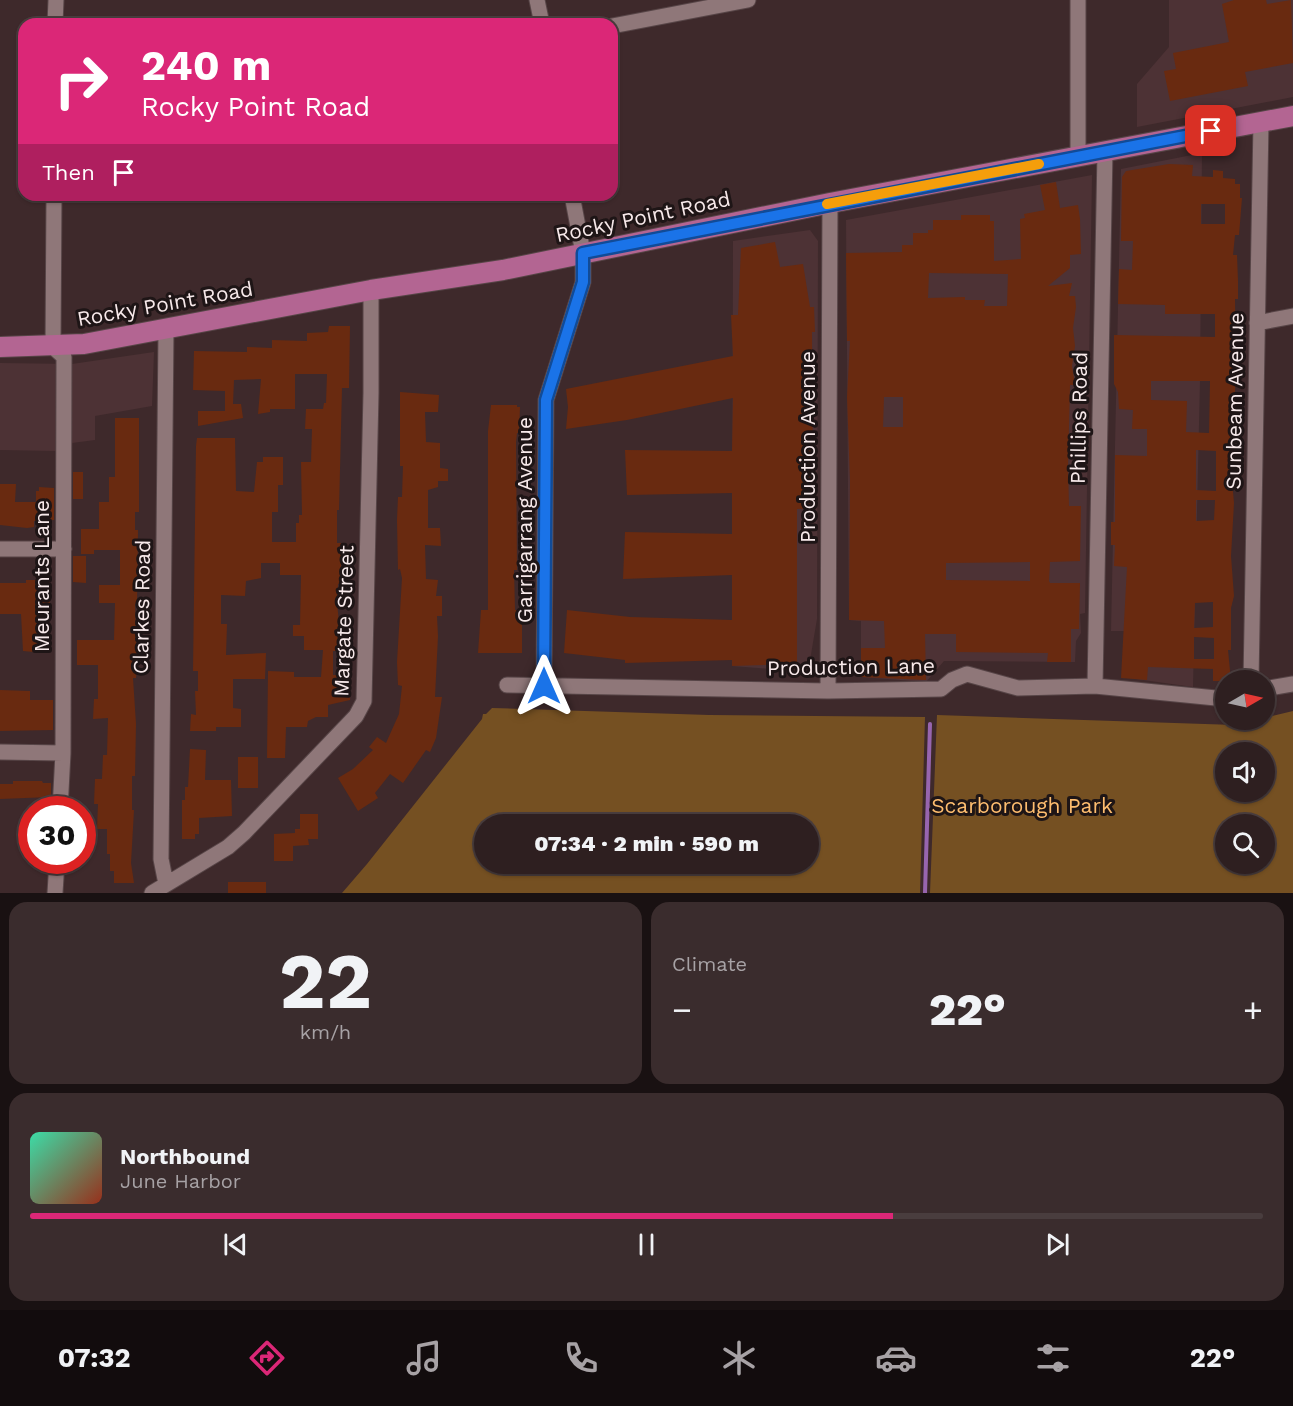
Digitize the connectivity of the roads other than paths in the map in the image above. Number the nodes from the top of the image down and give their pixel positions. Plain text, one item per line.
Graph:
1 (56, 0) edge
2 (537, 0) edge
3 (748, 0) edge
4 (1078, 0) edge
5 (55, 18) edge
6 (541, 18) edge
7 (618, 25) edge
8 (1293, 116) edge
9 (1261, 122) junction
10 (1105, 151) junction
11 (1078, 156) junction
12 (54, 201) edge
13 (573, 201) edge
14 (830, 203) junction
15 (583, 253) junction
16 (371, 290) junction
17 (1293, 316) edge
18 (1257, 323) junction
19 (166, 329) junction
20 (0, 347) edge
21 (53, 347) junction
22 (0, 549) edge
23 (64, 549) junction
24 (1251, 670) edge
25 (1293, 684) edge
26 (507, 685) dead end
27 (544, 686) junction
28 (1095, 686) junction
29 (1275, 687) edge
30 (828, 691) junction
31 (1215, 698) edge
32 (0, 752) edge
33 (63, 753) junction
34 (61, 796) edge
35 (56, 874) edge
36 (166, 884) junction
37 (55, 893) edge
38 (152, 893) edge

1 - 5 street
2 - 6 street
3 - 7 street
4 - 11 street
8 - 9 main road, Rocky Point Road
9 - 10 main road, Rocky Point Road
9 - 18 street, Sunbeam Avenue
10 - 11 main road, Rocky Point Road
10 - 28 street, Phillips Road
11 - 14 main road, Rocky Point Road
12 - 21 street
13 - 15 street, Garrigarrang Avenue
14 - 15 main road, Rocky Point Road
14 - 30 street, Production Avenue
15 - 16 main road, Rocky Point Road
15 - 27 street, Garrigarrang Avenue
16 - 19 main road, Rocky Point Road
16 - 36 street, Margate Street
17 - 18 street
18 - 24 street, Sunbeam Avenue
19 - 21 main road, Rocky Point Road
19 - 36 street, Clarkes Road
20 - 21 main road, Rocky Point Road
21 - 23 street, Meurants Lane
22 - 23 street
23 - 33 street, Meurants Lane
25 - 29 street
26 - 27 street, Production Lane
27 - 30 street, Production Lane
28 - 30 street, Production Lane
28 - 31 street, Production Lane
32 - 33 street
33 - 34 street, Meurants Lane
35 - 37 street
36 - 38 street, Margate Street

